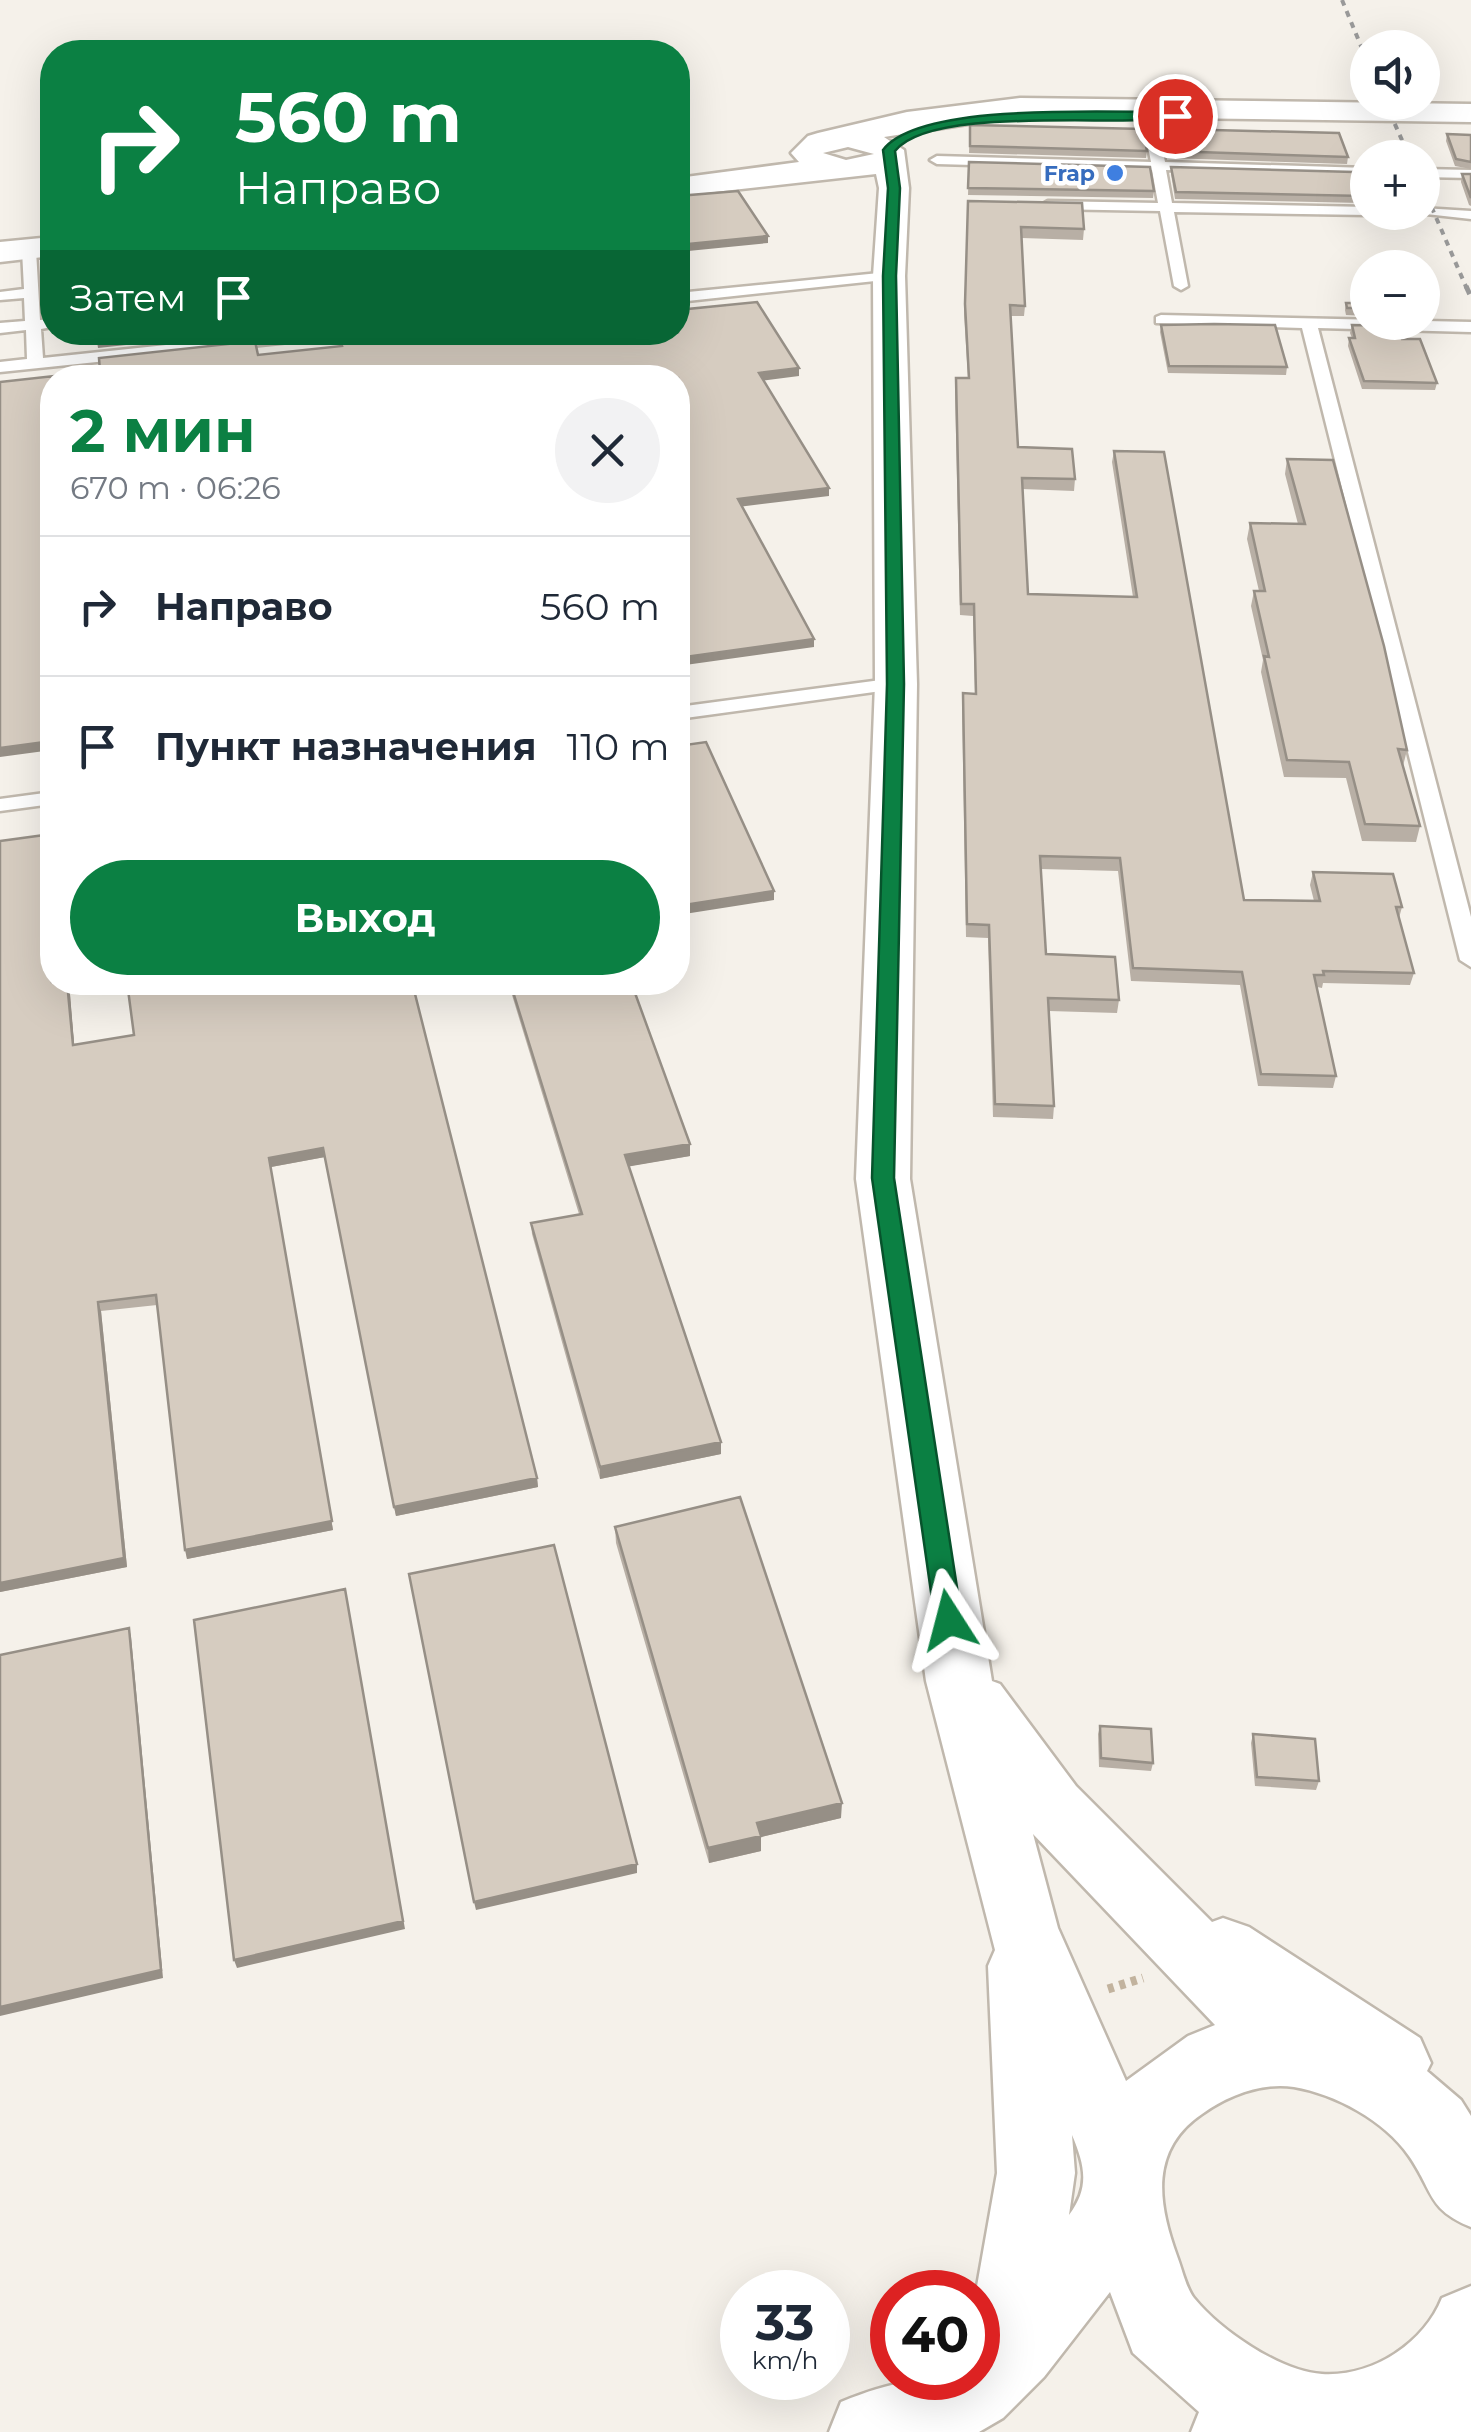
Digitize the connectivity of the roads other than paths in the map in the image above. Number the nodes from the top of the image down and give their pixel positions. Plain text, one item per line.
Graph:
1 (1064, 110) junction
2 (1471, 113) edge
3 (1285, 114) junction
4 (1471, 121) edge
5 (1150, 126) dead end
6 (848, 138) junction
7 (937, 160) dead end
8 (829, 161) junction
9 (1158, 166) junction
10 (690, 168) edge
11 (889, 171) junction
12 (1350, 171) edge
13 (1440, 173) edge
14 (1471, 174) edge
15 (690, 185) edge
16 (1022, 204) edge
17 (1163, 207) junction
18 (1350, 212) edge
19 (1440, 213) edge
20 (1471, 215) edge
21 (27, 246) edge
22 (889, 276) junction
23 (1181, 286) dead end
24 (32, 293) junction
25 (0, 296) edge
26 (690, 297) edge
27 (1160, 320) dead end
28 (40, 324) edge
29 (1309, 324) junction
30 (33, 325) junction
31 (1471, 327) edge
32 (0, 328) edge
33 (205, 345) edge
34 (35, 364) junction
35 (0, 367) edge
36 (896, 684) junction
37 (690, 711) edge
38 (40, 800) edge
39 (0, 806) edge
40 (1471, 960) edge
41 (959, 1681) junction
42 (1130, 1890) junction
43 (1022, 1928) junction
44 (1290, 2051) junction
45 (1462, 2143) edge
46 (1122, 2189) junction
47 (1471, 2327) edge
48 (1000, 2332) edge
49 (1000, 2361) edge
50 (954, 2400) edge
51 (1436, 2402) edge
52 (1316, 2414) junction
53 (870, 2432) edge
54 (1232, 2432) edge

1 - 3 street
1 - 6 street
1 - 11 street
2 - 3 street
3 - 4 street
5 - 9 lane
6 - 8 street
6 - 11 street
7 - 9 lane
8 - 10 street
8 - 11 street
8 - 11 street
8 - 15 street
9 - 12 lane
9 - 17 lane
11 - 22 street
13 - 14 lane
16 - 17 lane
17 - 18 lane
17 - 23 lane
19 - 20 lane
21 - 24 lane
22 - 26 lane
22 - 36 street
24 - 25 lane
24 - 30 lane
27 - 29 lane
28 - 30 lane
29 - 31 lane
29 - 40 lane
30 - 32 lane
30 - 34 lane
33 - 34 lane
34 - 35 lane
36 - 37 lane
36 - 41 street
38 - 39 lane
41 - 42 street
41 - 43 street
42 - 44 street
42 - 45 street
43 - 46 street
43 - 48 street
44 - 45 street
44 - 46 street
46 - 49 street
46 - 52 street
47 - 51 street
50 - 53 street
51 - 52 street
52 - 54 street

